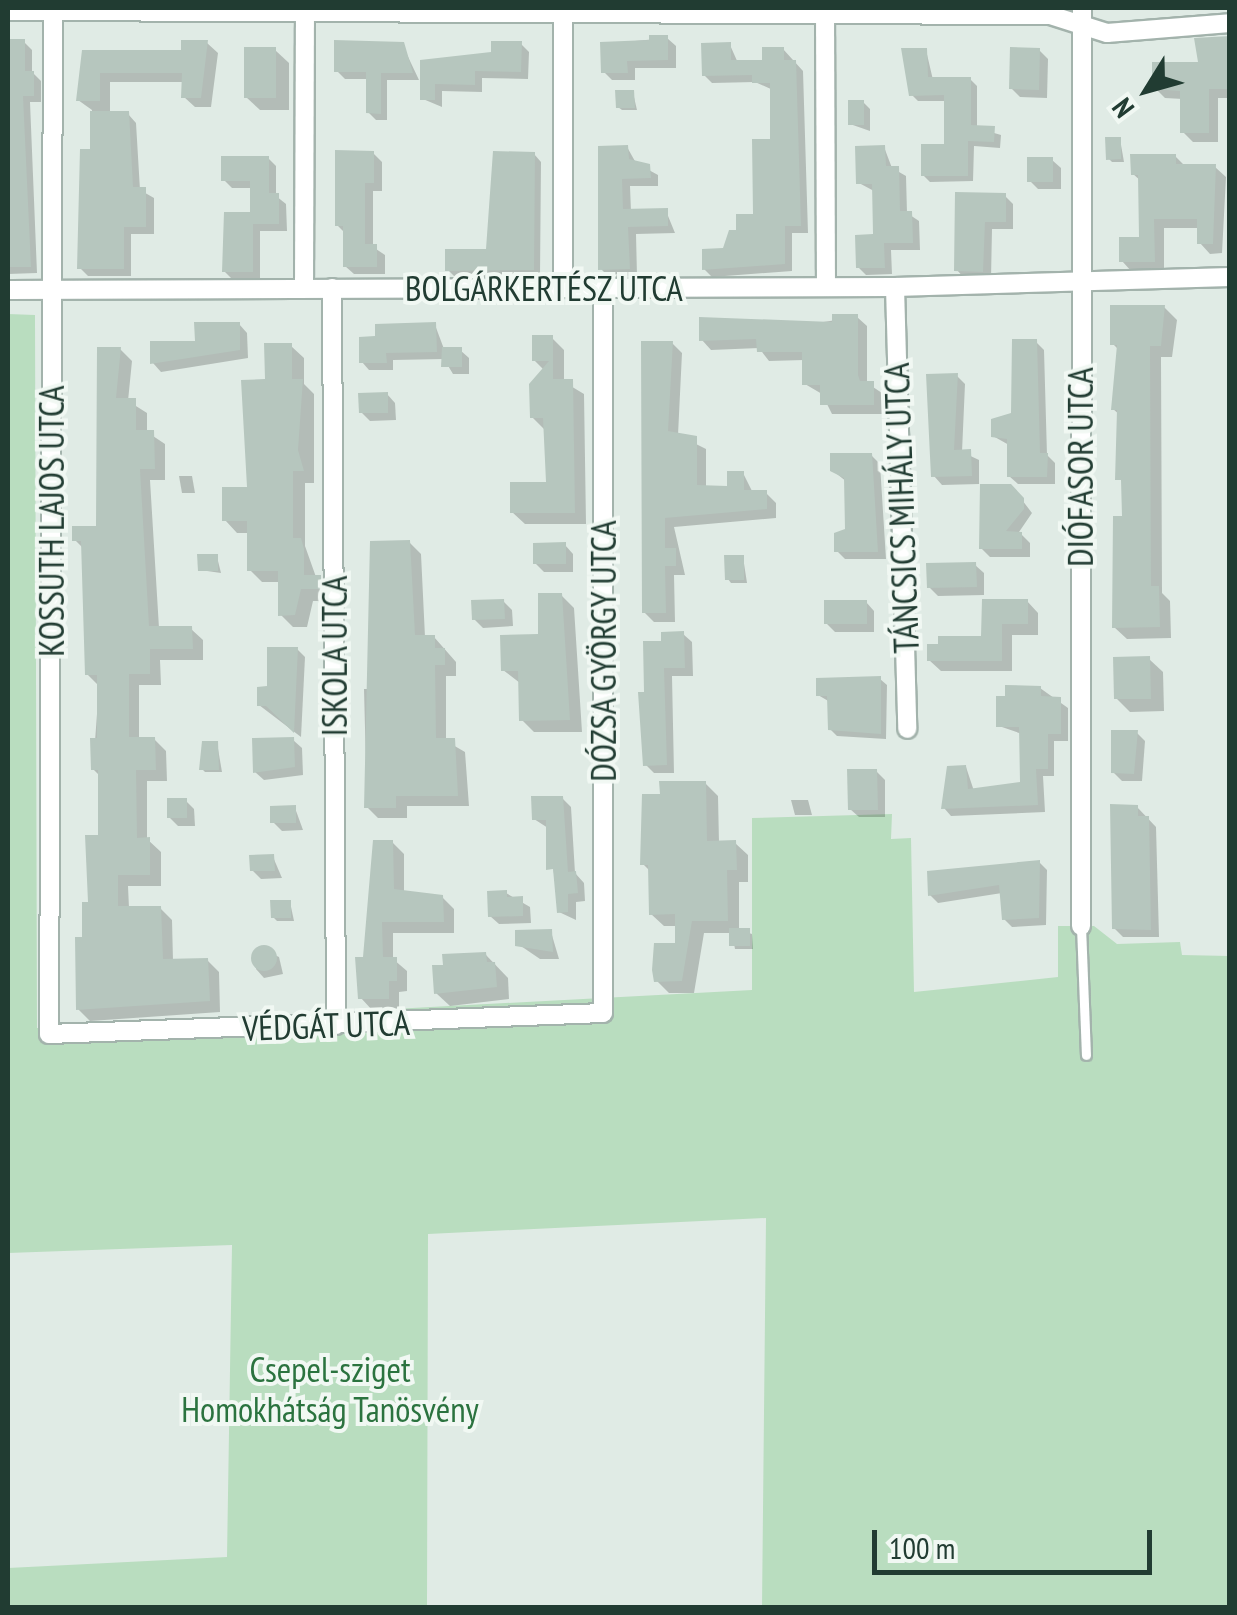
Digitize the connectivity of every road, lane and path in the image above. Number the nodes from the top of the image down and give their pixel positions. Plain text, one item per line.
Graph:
1 (54, 9) edge
2 (563, 10) edge
3 (8, 11) edge
4 (305, 11) edge
5 (825, 11) edge
6 (1082, 17) edge
7 (1230, 23) edge
8 (1230, 277) edge
9 (1080, 281) junction
10 (826, 286) junction
11 (304, 288) junction
12 (332, 288) junction
13 (563, 288) junction
14 (895, 288) junction
15 (8, 290) edge
16 (52, 290) junction
17 (604, 290) junction
18 (907, 729) dead end
19 (1081, 926) joint
20 (603, 1013) joint
21 (336, 1025) junction
22 (50, 1034) joint
23 (1086, 1055) dead end

1 - 3 street
1 - 4 street
1 - 16 street, KOSSUTH LAJOS UTCA
2 - 4 street
2 - 5 street
2 - 13 street
4 - 11 street
5 - 6 street
5 - 10 street
6 - 7 street
6 - 9 street, DIÓFASOR UTCA
8 - 9 street, BOLGÁRKERTÉSZ UTCA
9 - 14 street, BOLGÁRKERTÉSZ UTCA
9 - 19 street, DIÓFASOR UTCA
10 - 14 street, BOLGÁRKERTÉSZ UTCA
10 - 17 street, BOLGÁRKERTÉSZ UTCA
11 - 12 street, BOLGÁRKERTÉSZ UTCA
11 - 16 street, BOLGÁRKERTÉSZ UTCA
12 - 13 street, BOLGÁRKERTÉSZ UTCA
12 - 21 street, ISKOLA UTCA
13 - 17 street, BOLGÁRKERTÉSZ UTCA
14 - 18 street, TÁNCSICS MIHÁLY UTCA
15 - 16 street, BOLGÁRKERTÉSZ UTCA
16 - 22 street, KOSSUTH LAJOS UTCA
17 - 20 street, DÓZSA GYÖRGY UTCA
19 - 23 lane
20 - 21 street, VÉDGÁT UTCA
21 - 22 street, VÉDGÁT UTCA

